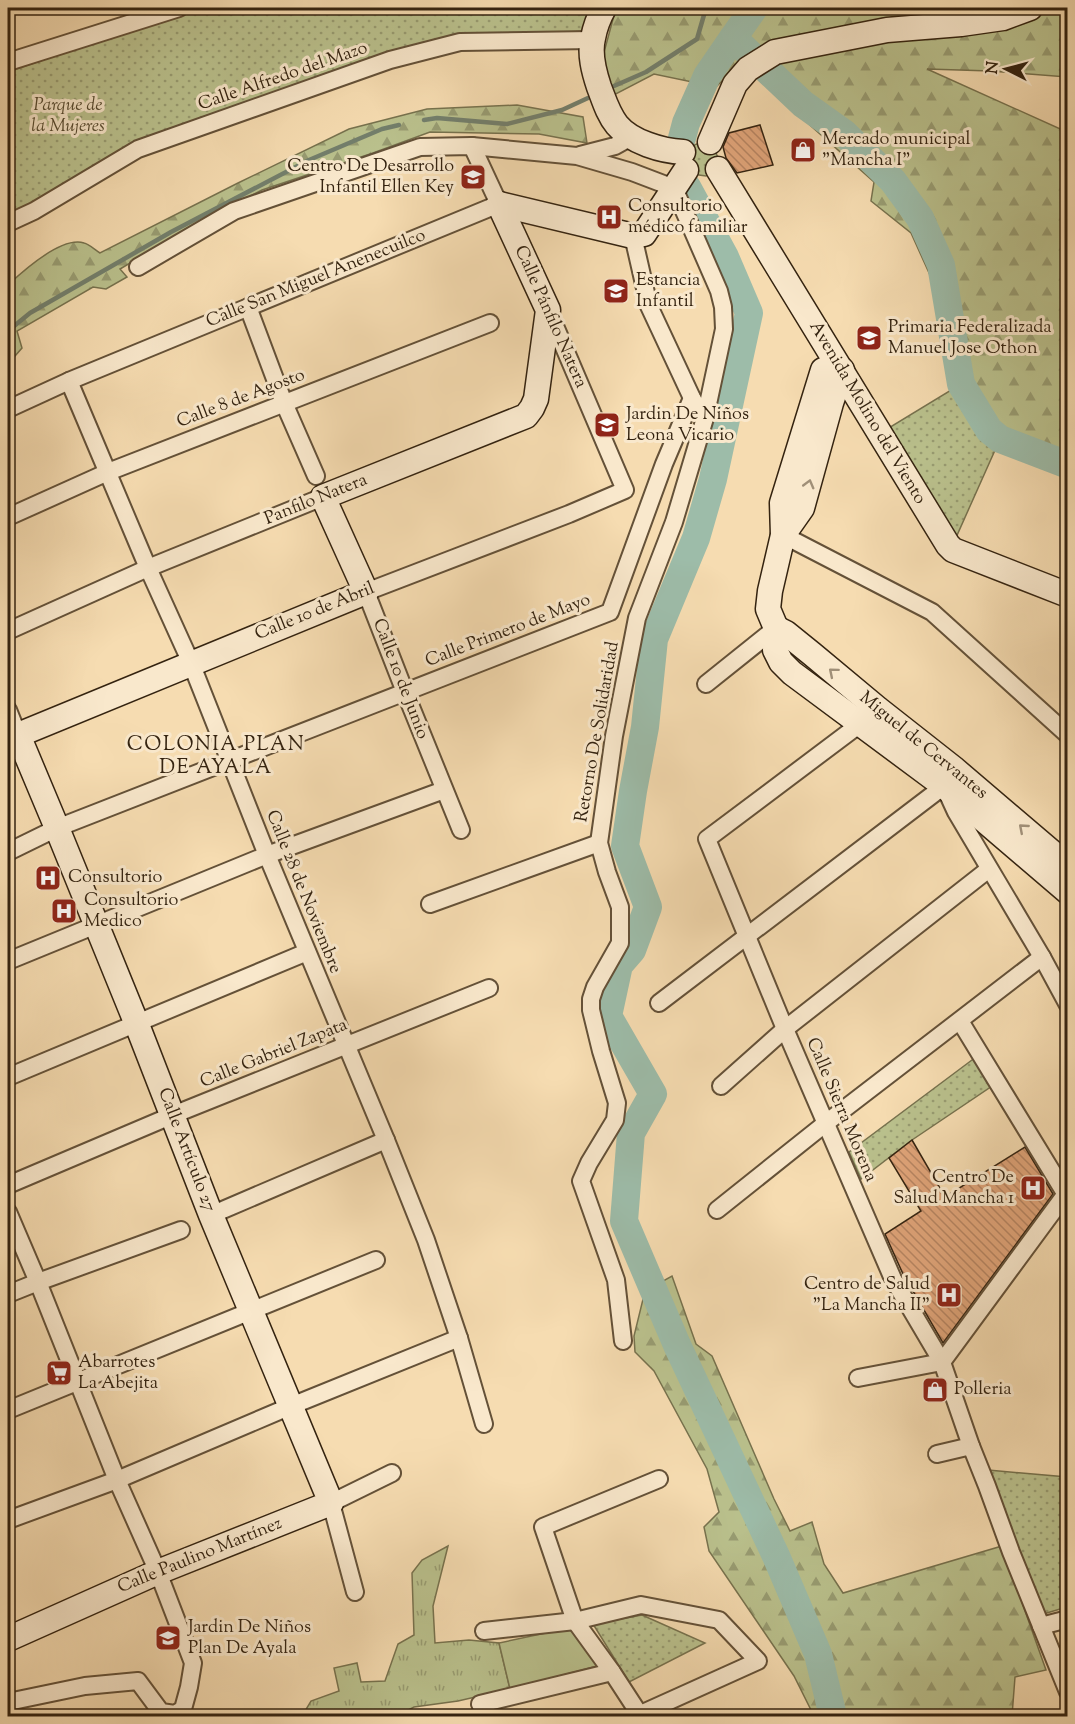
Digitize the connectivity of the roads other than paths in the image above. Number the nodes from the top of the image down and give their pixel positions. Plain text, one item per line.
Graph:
1 (604, 8) edge
2 (1030, 8) edge
3 (169, 9) edge
4 (592, 40) junction
5 (8, 62) edge
6 (633, 136) junction
7 (472, 146) junction
8 (577, 156) junction
9 (693, 172) junction
10 (499, 204) junction
11 (8, 224) edge
12 (633, 236) junction
13 (138, 267) dead end
14 (248, 307) junction
15 (548, 309) junction
16 (490, 323) dead end
17 (832, 370) junction
18 (69, 381) junction
19 (692, 398) junction
20 (284, 403) junction
21 (8, 410) edge
22 (705, 418) junction
23 (108, 472) junction
24 (320, 487) junction
25 (625, 490) joint
26 (8, 517) edge
27 (783, 535) junction
28 (148, 568) junction
29 (366, 592) junction
30 (1068, 596) edge
31 (776, 628) junction
32 (8, 631) edge
33 (191, 663) junction
34 (706, 684) dead end
35 (405, 692) junction
36 (8, 710) edge
37 (869, 716) junction
38 (1068, 735) edge
39 (13, 738) edge
40 (229, 761) junction
41 (944, 786) junction
42 (444, 790) junction
43 (57, 828) junction
44 (461, 830) dead end
45 (599, 843) junction
46 (8, 852) edge
47 (267, 855) junction
48 (1068, 866) edge
49 (989, 869) junction
50 (1068, 892) edge
51 (430, 904) dead end
52 (96, 925) junction
53 (746, 936) junction
54 (307, 952) junction
55 (1042, 957) junction
56 (8, 961) edge
57 (489, 988) dead end
58 (659, 1003) dead end
59 (1068, 1005) edge
60 (960, 1021) junction
61 (136, 1023) junction
62 (785, 1029) junction
63 (346, 1046) junction
64 (8, 1077) edge
65 (721, 1086) dead end
66 (173, 1115) junction
67 (826, 1123) junction
68 (386, 1140) junction
69 (195, 1173) junction
70 (8, 1185) edge
71 (1066, 1192) edge
72 (717, 1210) dead end
73 (8, 1212) edge
74 (211, 1215) junction
75 (181, 1230) dead end
76 (227, 1253) junction
77 (376, 1260) dead end
78 (38, 1282) junction
79 (8, 1294) edge
80 (252, 1311) junction
81 (459, 1338) junction
82 (623, 1341) dead end
83 (942, 1362) junction
84 (858, 1378) dead end
85 (78, 1380) junction
86 (291, 1406) junction
87 (8, 1410) edge
88 (483, 1424) dead end
89 (971, 1446) junction
90 (937, 1454) dead end
91 (392, 1473) dead end
92 (659, 1479) dead end
93 (117, 1480) junction
94 (331, 1503) junction
95 (8, 1520) edge
96 (158, 1572) junction
97 (355, 1592) dead end
98 (1068, 1619) edge
99 (575, 1621) junction
100 (1041, 1626) junction
101 (484, 1631) dead end
102 (8, 1639) edge
103 (612, 1672) junction
104 (1068, 1692) edge
105 (8, 1702) edge
106 (480, 1704) dead end
107 (638, 1716) edge

1 - 4 street
2 - 9 street
3 - 5 street
4 - 6 street
4 - 11 street, Calle Alfredo del Mazo
6 - 8 street
6 - 9 street
7 - 8 street
7 - 10 street, Calle Pánfilo Natera
7 - 13 street
8 - 9 street
9 - 12 street
9 - 17 street, Avenida Molino del Viento
9 - 22 street, Retorno De Solidaridad
10 - 12 street
10 - 14 street, Calle San Miguel Anenecuilco
10 - 15 street, Calle Pánfilo Natera
12 - 19 street
14 - 18 street, Calle San Miguel Anenecuilco
14 - 20 street, Calle 10 de Junio
15 - 24 street, Panfilo Natera
15 - 25 street, Calle Pánfilo Natera
16 - 20 street, Calle 8 de Agosto
17 - 27 street
17 - 30 street, Avenida Molino del Viento
18 - 21 street, Calle San Miguel Anenecuilco
18 - 23 street, Calle 28 de Noviembre
19 - 22 street
19 - 35 street, Calle Primero de Mayo
20 - 23 street, Calle 8 de Agosto
20 - 24 street, Calle 10 de Junio
22 - 45 street, Retorno De Solidaridad
23 - 26 street, Calle 8 de Agosto
23 - 28 street, Calle 28 de Noviembre
24 - 28 street, Panfilo Natera
24 - 29 street, Calle 10 de Junio
25 - 29 street, Calle 10 de Abril
27 - 31 street
27 - 38 street
28 - 32 street, Panfilo Natera
28 - 33 street, Calle 28 de Noviembre
29 - 33 street, Calle 10 de Abril
29 - 35 street, Calle 10 de Junio
31 - 34 street
31 - 37 street
33 - 39 street, Calle 10 de Abril
33 - 40 street, Calle 28 de Noviembre
35 - 40 street, Calle Primero de Mayo
35 - 42 street, Calle 10 de Junio
36 - 39 street, Calle Artículo 27
37 - 41 street
48 -> 37 street, Miguel de Cervantes
37 - 53 street, Calle Sierra Morena
39 - 43 street, Calle Artículo 27
40 - 43 street, Calle Primero de Mayo
40 - 47 street, Calle 28 de Noviembre
41 - 49 street
41 - 50 street
41 - 53 street
42 - 44 street, Calle 10 de Junio
42 - 47 street
43 - 46 street, Calle Primero de Mayo
43 - 52 street, Calle Artículo 27
45 - 51 street
45 - 82 street, Retorno De Solidaridad
47 - 52 street
47 - 54 street, Calle 28 de Noviembre
49 - 55 street
49 - 62 street
52 - 56 street
52 - 61 street, Calle Artículo 27
53 - 58 street
53 - 62 street, Calle Sierra Morena
54 - 61 street
54 - 63 street, Calle 28 de Noviembre
55 - 59 street
55 - 60 street
57 - 63 street, Calle Gabriel Zapata
60 - 67 street
60 - 71 street
61 - 64 street
61 - 66 street, Calle Artículo 27
62 - 65 street
62 - 67 street, Calle Sierra Morena
63 - 66 street, Calle Gabriel Zapata
63 - 68 street, Calle 28 de Noviembre
66 - 69 street, Calle Artículo 27
66 - 70 street, Calle Gabriel Zapata
67 - 72 street
67 - 83 street, Calle Sierra Morena
68 - 74 street
68 - 81 street, Calle 28 de Noviembre
69 - 74 street, Calle Artículo 27
69 - 76 street
71 - 83 street
73 - 78 street
74 - 76 street, Calle Artículo 27
75 - 78 street
76 - 80 street, Calle Artículo 27
77 - 80 street
78 - 79 street
78 - 85 street
80 - 85 street
80 - 86 street, Calle Artículo 27
81 - 86 street
81 - 88 street, Calle 28 de Noviembre
83 - 84 street
83 - 89 street, Calle Sierra Morena
85 - 87 street
85 - 93 street
86 - 93 street
86 - 94 street, Calle Artículo 27
89 - 90 street
89 - 100 street, Calle Sierra Morena
91 - 94 street, Calle Paulino Martínez
92 - 99 street
93 - 95 street
93 - 96 street
94 - 96 street, Calle Paulino Martínez
94 - 97 street, Calle Artículo 27
96 - 102 street, Calle Paulino Martínez
96 - 105 street
98 - 100 street
99 - 101 street
99 - 103 street
99 - 107 street
100 - 104 street, Calle Sierra Morena
103 - 106 street
103 - 107 street

